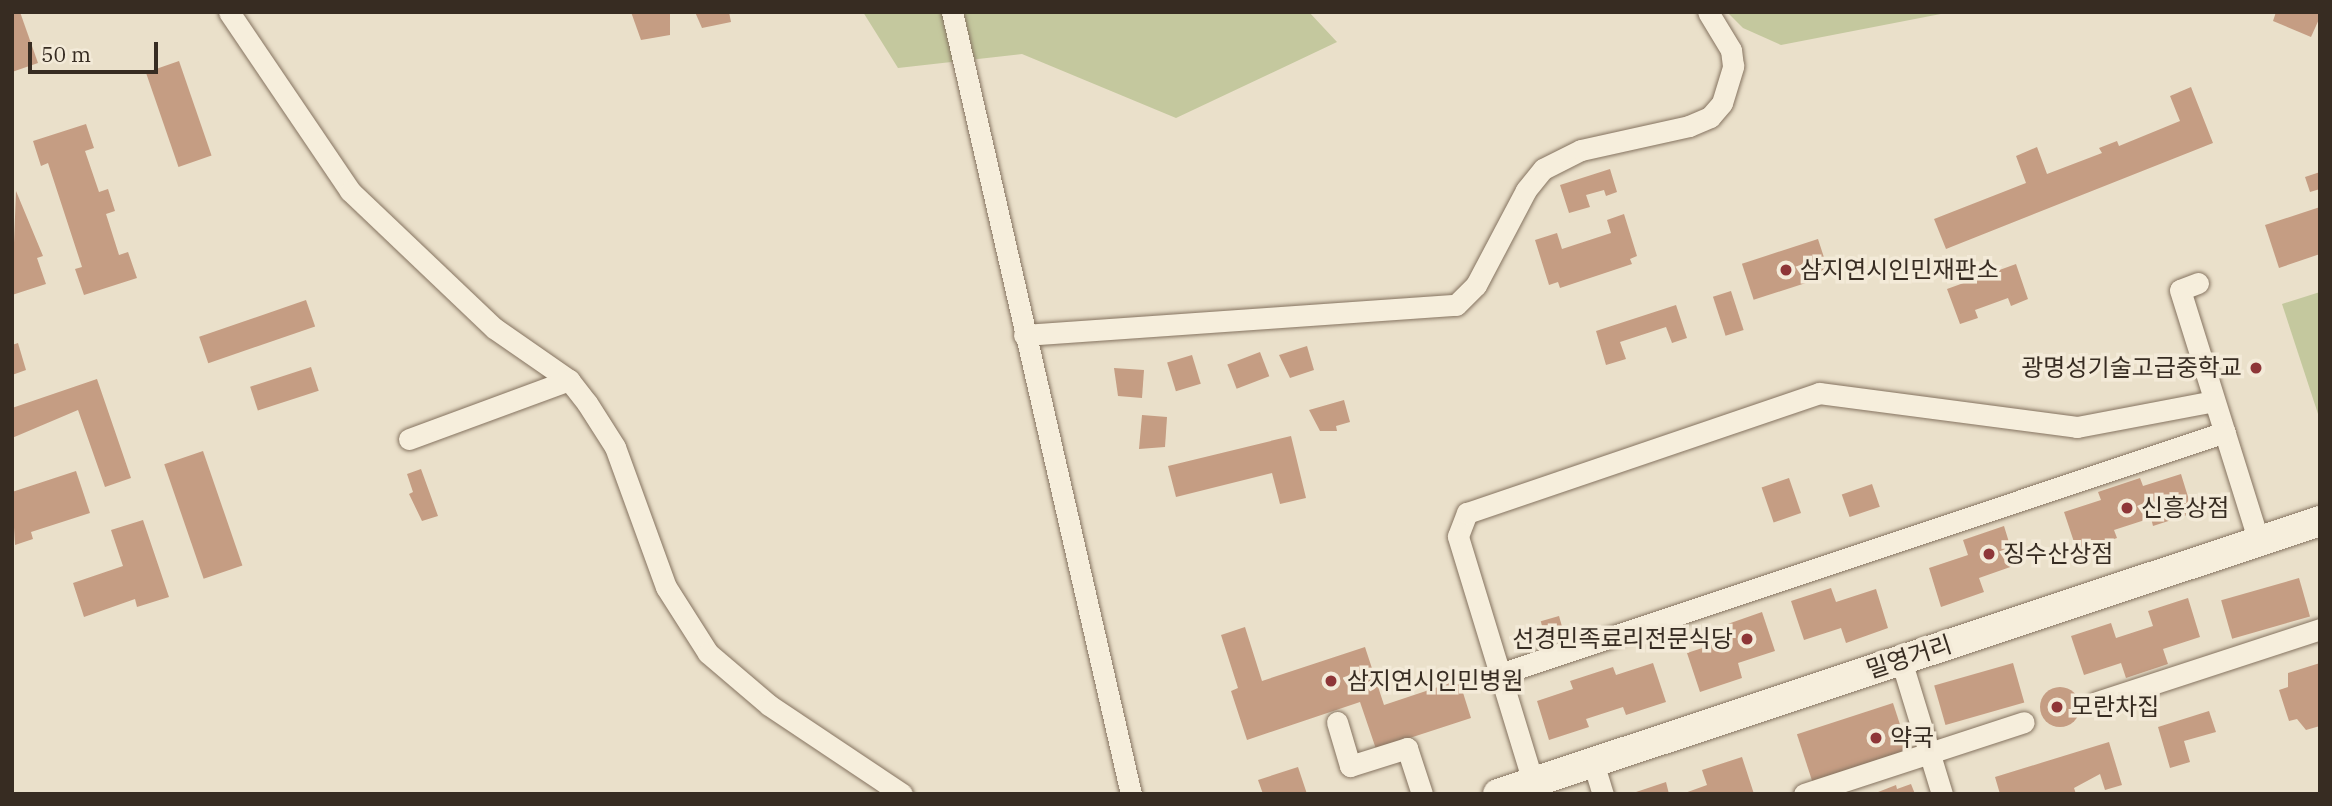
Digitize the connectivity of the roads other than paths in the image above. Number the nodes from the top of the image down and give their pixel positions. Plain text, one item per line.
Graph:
1 (229, 12) edge
2 (952, 12) edge
3 (1708, 12) edge
4 (2199, 284) dead end
5 (1024, 335) junction
6 (569, 380) junction
7 (2214, 401) junction
8 (2225, 432) junction
9 (409, 439) dead end
10 (2320, 522) edge
11 (2259, 542) junction
12 (2320, 629) edge
13 (1901, 660) junction
14 (1500, 674) junction
15 (2097, 702) dead end
16 (1337, 722) dead end
17 (2024, 722) dead end
18 (1929, 752) junction
19 (1593, 762) junction
20 (1533, 782) junction
21 (902, 794) edge
22 (1131, 794) edge
23 (1422, 794) edge
24 (1498, 794) edge
25 (1603, 794) edge
26 (1804, 794) edge
27 (1942, 794) edge

1 - 6 street
2 - 5 street
3 - 5 street
4 - 7 street
5 - 22 street
6 - 9 street
6 - 21 street
7 - 8 street
7 - 14 street
8 - 11 street
8 - 14 street
10 - 11 main road, 밀영거리
11 - 13 main road, 밀영거리
12 - 15 street
13 - 18 street
13 - 19 main road, 밀영거리
14 - 20 street
16 - 23 street
17 - 18 street
18 - 26 street
18 - 27 street
19 - 20 main road, 밀영거리
19 - 25 street
20 - 24 main road, 밀영거리

